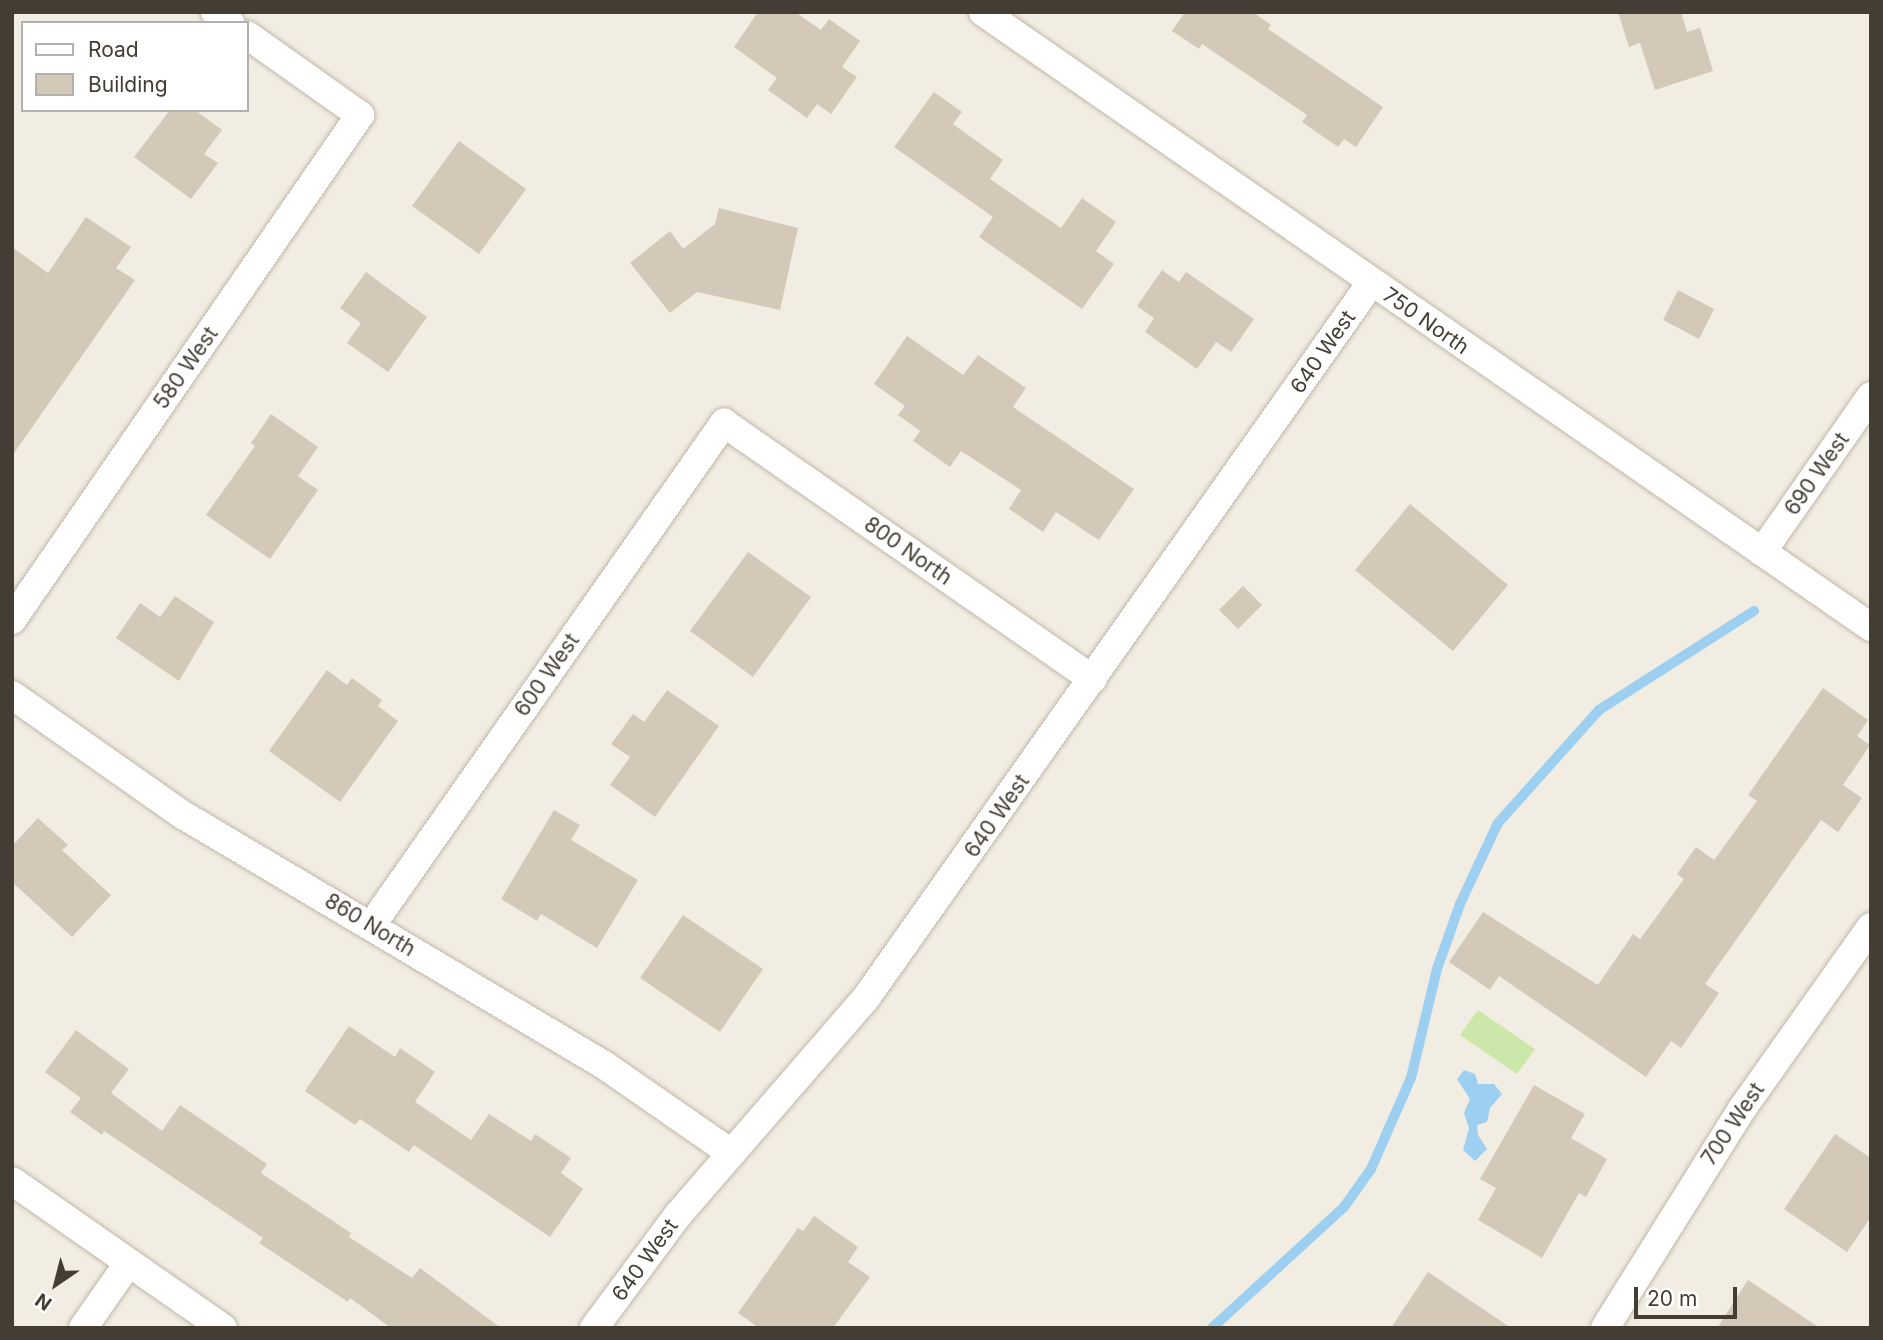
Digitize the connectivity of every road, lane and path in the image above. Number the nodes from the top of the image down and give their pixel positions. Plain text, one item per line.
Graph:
1 (984, 12) edge
2 (248, 35) edge
3 (1371, 283) junction
4 (1871, 396) edge
5 (724, 423) joint
6 (1762, 552) junction
7 (12, 621) edge
8 (1871, 627) edge
9 (1093, 679) junction
10 (12, 695) edge
11 (371, 926) junction
12 (1871, 927) edge
13 (731, 1153) junction
14 (12, 1181) edge
15 (129, 1262) junction
16 (83, 1328) edge
17 (223, 1328) edge
18 (594, 1328) edge
19 (1605, 1328) edge

1 - 3 street, 750 North
2 - 7 street, 580 West
3 - 6 street, 750 North
3 - 9 street, 640 West
4 - 6 street, 690 West
5 - 9 street, 800 North
5 - 11 street, 600 West
6 - 8 street, 750 North
9 - 13 street, 640 West
10 - 11 street, 860 North
11 - 13 street, 860 North
12 - 19 street, 700 West
13 - 18 street, 640 West
14 - 15 street
15 - 16 street
15 - 17 street

